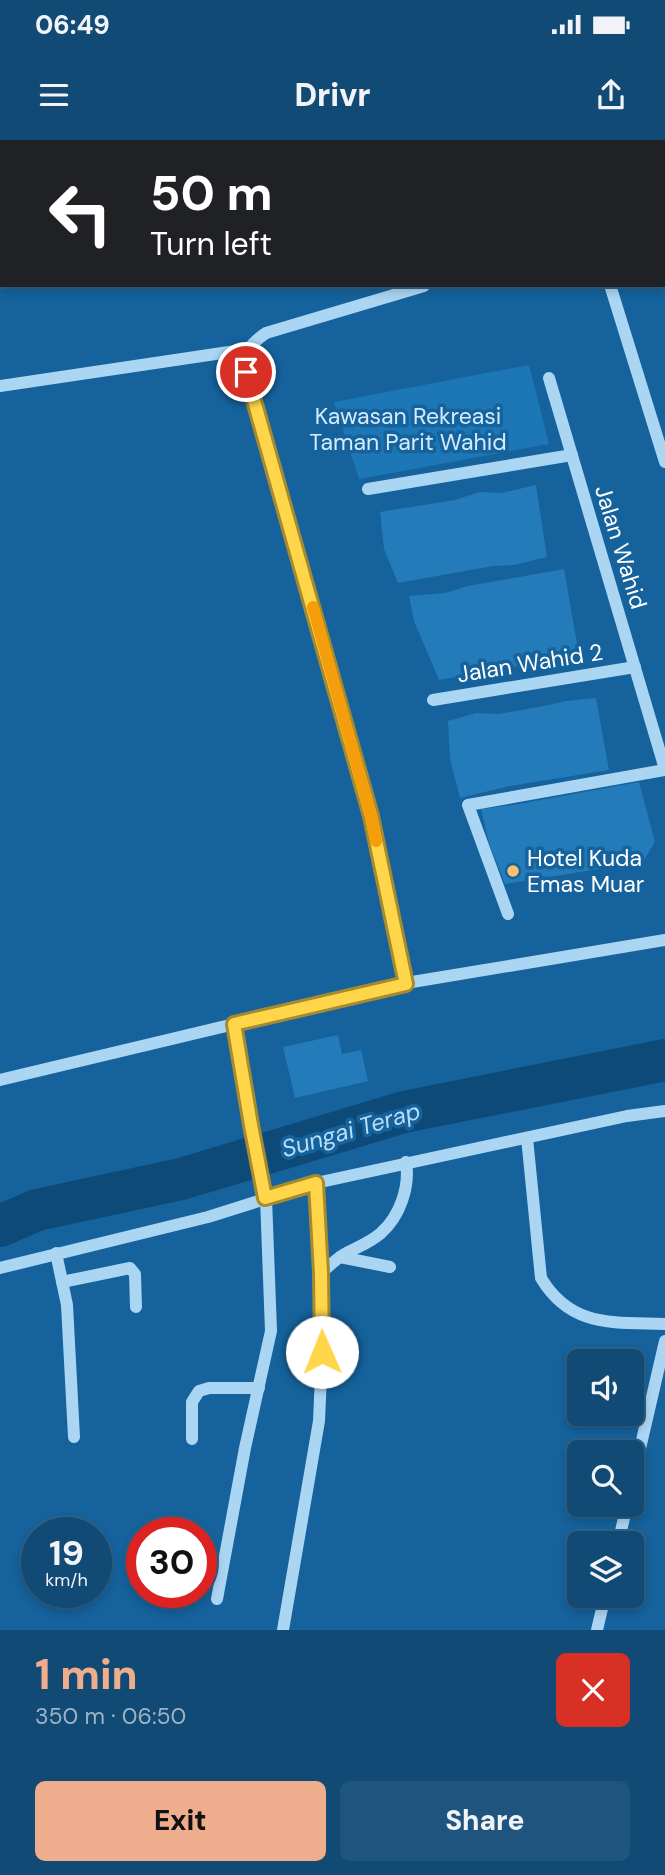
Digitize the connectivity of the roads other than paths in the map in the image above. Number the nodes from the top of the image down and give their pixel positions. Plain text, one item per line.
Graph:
1 (421, 287) edge
2 (611, 287) edge
3 (248, 349) junction
4 (549, 378) dead end
5 (0, 386) edge
6 (572, 455) junction
7 (665, 462) edge
8 (368, 489) dead end
9 (635, 667) junction
10 (433, 700) dead end
11 (665, 769) edge
12 (508, 914) dead end
13 (665, 940) edge
14 (406, 984) junction
15 (234, 1024) junction
16 (0, 1080) edge
17 (665, 1111) edge
18 (527, 1138) junction
19 (406, 1162) junction
20 (316, 1183) junction
21 (265, 1198) junction
22 (56, 1254) junction
23 (340, 1257) junction
24 (390, 1267) dead end
25 (0, 1268) edge
26 (321, 1273) junction
27 (62, 1282) junction
28 (136, 1307) dead end
29 (665, 1324) edge
30 (665, 1341) edge
31 (259, 1388) junction
32 (74, 1437) dead end
33 (192, 1439) dead end
34 (642, 1440) edge
35 (217, 1594) edge
36 (602, 1608) edge
37 (283, 1630) edge
38 (597, 1630) edge

1 - 3 street
2 - 7 street
3 - 5 street
3 - 14 street
4 - 6 street, Jalan Wahid
6 - 8 street
6 - 9 street, Jalan Wahid
9 - 10 street, Jalan Wahid 2
9 - 11 street, Jalan Wahid
11 - 12 street
13 - 14 street
14 - 15 street
15 - 16 street
15 - 21 street
17 - 18 street
18 - 19 street
18 - 29 street
19 - 20 street
19 - 23 street
20 - 21 street
20 - 26 street
21 - 22 street
21 - 31 street
22 - 25 street
22 - 27 street
23 - 24 street
23 - 26 street
26 - 37 street
27 - 28 street
27 - 32 street
30 - 34 street
31 - 33 street
31 - 35 street
36 - 38 street

